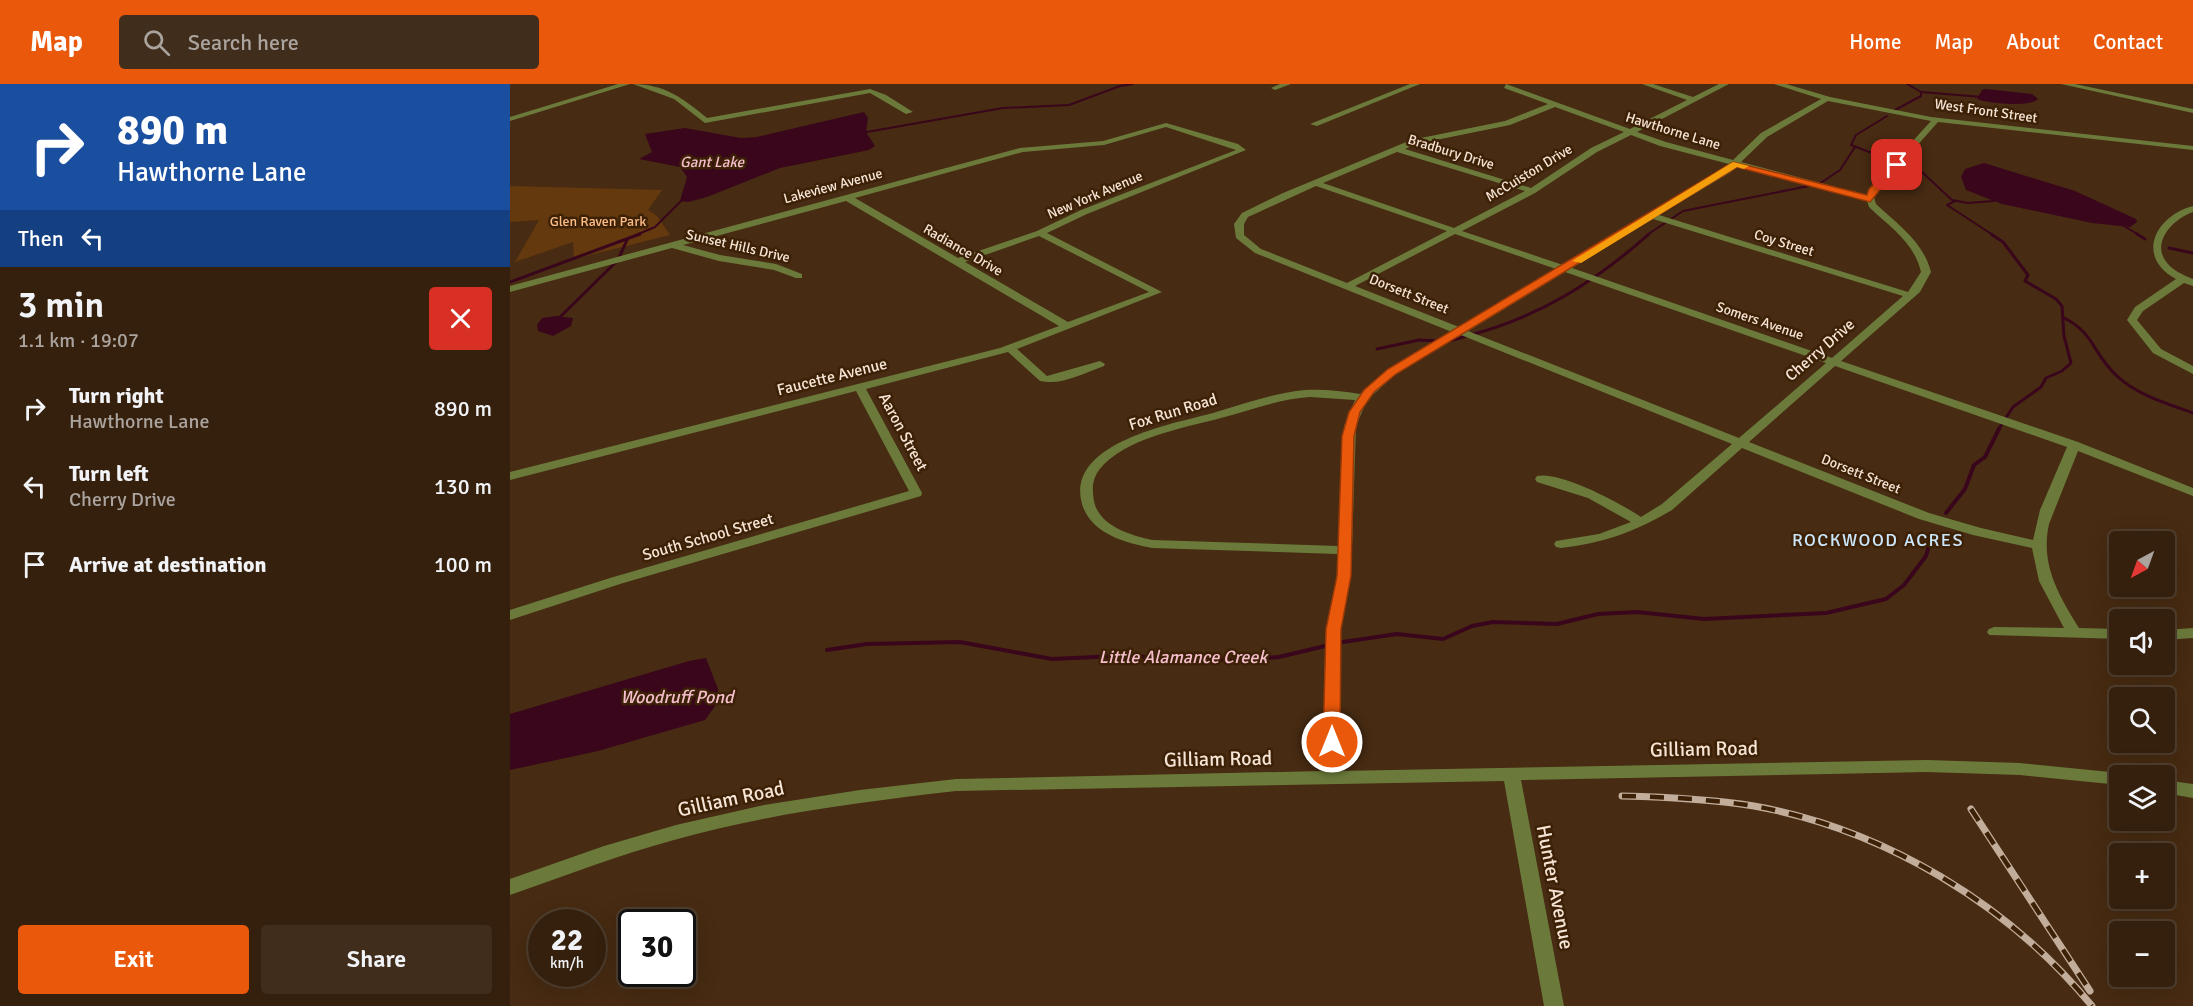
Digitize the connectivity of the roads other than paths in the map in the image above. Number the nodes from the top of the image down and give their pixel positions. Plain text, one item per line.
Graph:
1 (626, 84) edge
2 (637, 84) edge
3 (1287, 84) edge
4 (1416, 84) edge
5 (1646, 84) edge
6 (1725, 84) edge
7 (1778, 84) edge
8 (2065, 84) edge
9 (1507, 86) dead end
10 (1275, 88) dead end
11 (1827, 98) junction
12 (1694, 100) junction
13 (2193, 102) edge
14 (1555, 104) junction
15 (2189, 110) edge
16 (909, 112) dead end
17 (510, 119) edge
18 (1937, 119) junction
19 (1314, 124) dead end
20 (1629, 132) junction
21 (2193, 148) edge
22 (1397, 149) junction
23 (1242, 150) joint
24 (1736, 164) junction
25 (1316, 183) junction
26 (1532, 191) junction
27 (846, 197) junction
28 (1870, 199) junction
29 (2193, 209) edge
30 (1652, 216) junction
31 (1454, 231) junction
32 (1040, 233) junction
33 (670, 244) junction
34 (957, 262) junction
35 (1563, 269) junction
36 (799, 276) dead end
37 (2188, 281) edge
38 (1348, 286) junction
39 (510, 289) edge
40 (1909, 295) junction
41 (1066, 326) junction
42 (1460, 331) junction
43 (1009, 348) junction
44 (1832, 362) junction
45 (1100, 364) dead end
46 (2193, 371) edge
47 (859, 386) junction
48 (1362, 398) junction
49 (1741, 442) junction
50 (2074, 445) junction
51 (510, 476) edge
52 (1541, 479) dead end
53 (2193, 492) edge
54 (916, 493) joint
55 (1640, 522) junction
56 (1561, 544) dead end
57 (2038, 545) junction
58 (1345, 550) junction
59 (510, 615) edge
60 (1994, 632) dead end
61 (2074, 632) junction
62 (2193, 633) edge
63 (2109, 634) edge
64 (2175, 634) edge
65 (1512, 776) junction
66 (1330, 778) junction
67 (2109, 778) edge
68 (2175, 788) edge
69 (2193, 791) edge
70 (510, 887) edge
71 (1554, 1006) edge

1 - 17 street
2 - 16 street
3 - 10 street
4 - 19 street
5 - 12 street
6 - 12 street, McCuiston Drive
7 - 11 street, West Front Street
8 - 15 street
9 - 14 street, Hawthorne Lane
11 - 18 street, West Front Street
11 - 24 street
12 - 20 street, McCuiston Drive
13 - 15 street
14 - 20 street, Hawthorne Lane
14 - 22 street, Dorsett Street
18 - 21 street, West Front Street
18 - 28 street
20 - 24 street, Hawthorne Lane
20 - 26 street, McCuiston Drive
22 - 25 street, Dorsett Street
22 - 26 street, Bradbury Drive
23 - 27 street, Lakeview Avenue
23 - 32 street, New York Avenue
24 - 28 street, Hawthorne Lane
24 - 30 street
25 - 31 street, Somers Avenue
25 - 38 street, Dorsett Street
26 - 31 street, McCuiston Drive
27 - 33 street, Lakeview Avenue
27 - 34 street, Radiance Drive
28 - 40 street, Cherry Drive
29 - 37 street
30 - 35 street
30 - 40 street, Coy Street
31 - 35 street, Somers Avenue
31 - 38 street, McCuiston Drive
32 - 34 street, New York Avenue
32 - 41 street, Faucette Avenue
33 - 36 street, Sunset Hills Drive
33 - 39 street, Lakeview Avenue
34 - 41 street, Radiance Drive
35 - 42 street
35 - 44 street, Somers Avenue
37 - 46 street
38 - 42 street, Dorsett Street
40 - 44 street, Cherry Drive
41 - 43 street, Faucette Avenue
42 - 48 street
42 - 49 street, Dorsett Street
43 - 45 street
43 - 47 street, Faucette Avenue
44 - 49 street, Cherry Drive
44 - 50 street, Somers Avenue
47 - 51 street, Faucette Avenue
47 - 54 street, Aaron Street
48 - 58 street
48 - 58 street, Fox Run Road
49 - 55 street, Cherry Drive
49 - 57 street, Dorsett Street
50 - 53 street, Somers Avenue
50 - 57 street
52 - 55 street
54 - 59 street, South School Street
55 - 56 street, Cherry Drive
57 - 61 street
58 - 66 street
60 - 61 street
61 - 63 street
62 - 64 street
65 - 66 street, Gilliam Road
65 - 67 street, Gilliam Road
65 - 71 street, Hunter Avenue
66 - 70 street, Gilliam Road
68 - 69 street

